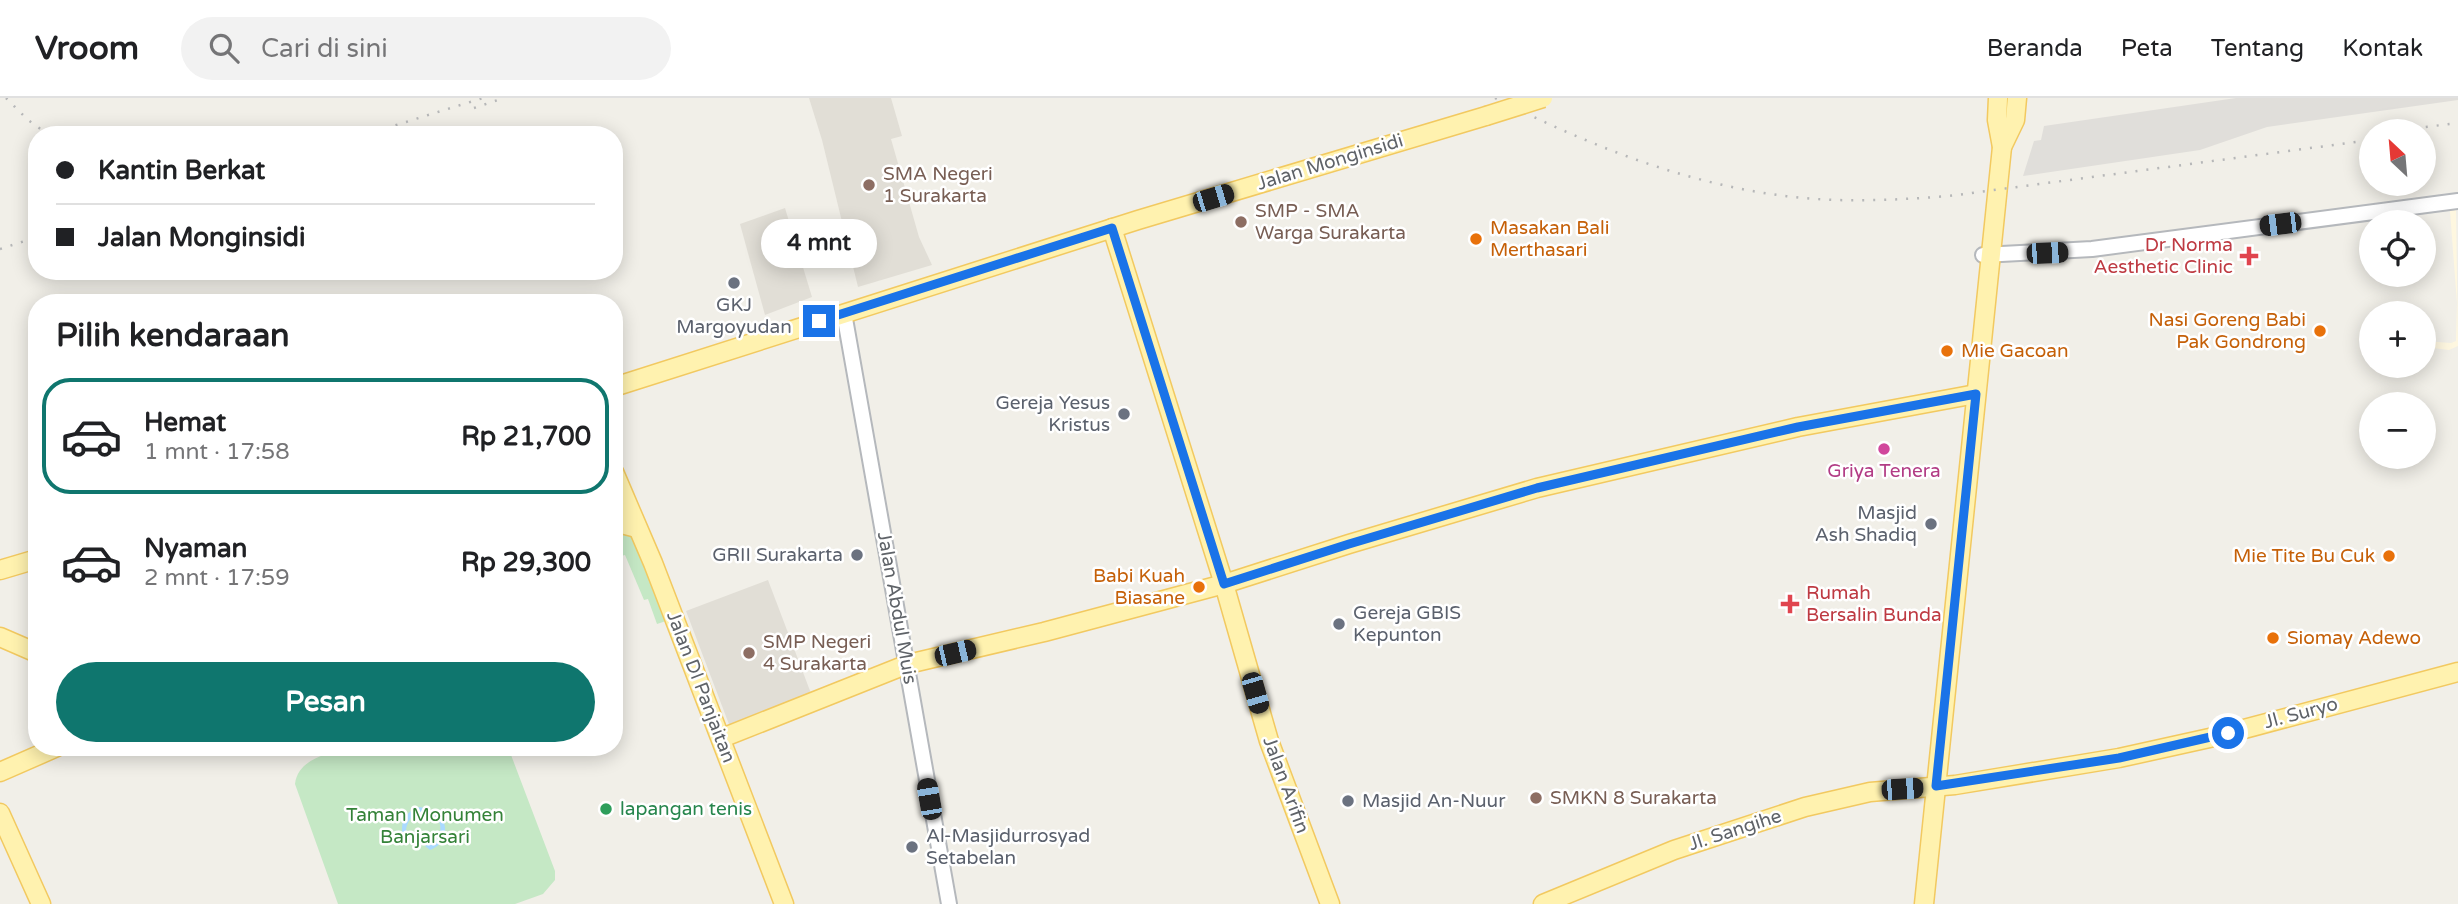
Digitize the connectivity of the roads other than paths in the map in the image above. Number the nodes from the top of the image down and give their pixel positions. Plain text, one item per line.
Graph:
1 (1544, 98) edge
2 (1998, 98) edge
3 (2017, 98) edge
4 (2002, 147) junction
5 (2458, 201) edge
6 (1112, 228) junction
7 (1986, 255) junction
8 (844, 313) junction
9 (623, 384) edge
10 (1976, 394) junction
11 (623, 494) edge
12 (623, 524) edge
13 (637, 527) junction
14 (28, 562) edge
15 (0, 570) edge
16 (1224, 584) junction
17 (0, 637) edge
18 (28, 649) edge
19 (908, 664) junction
20 (2458, 671) edge
21 (722, 738) junction
22 (36, 756) edge
23 (0, 772) edge
24 (1936, 786) junction
25 (0, 813) edge
26 (41, 904) edge
27 (785, 904) edge
28 (949, 904) edge
29 (1330, 904) edge
30 (1543, 904) edge
31 (1924, 904) edge

1 - 6 main road, Jalan Monginsidi, bridge
2 - 4 main road
3 - 4 main road
4 - 7 main road
5 - 7 street
6 - 8 main road, Jalan Monginsidi
6 - 16 main road, Jalan Arifin
7 - 10 main road
8 - 9 main road, Jalan Monginsidi
8 - 19 street, Jalan Abdul Muis
10 - 16 main road
10 - 24 main road
11 - 13 main road, Jalan DI Panjaitan
12 - 13 main road
13 - 21 main road, Jalan DI Panjaitan
14 - 15 main road
16 - 19 main road
16 - 29 main road, Jalan Arifin
17 - 18 main road
19 - 21 main road
19 - 28 street, Jalan Abdul Muis
20 - 24 main road, Jl. Suryo
21 - 27 main road, Jalan DI Panjaitan
22 - 23 main road
24 - 30 main road, Jl. Sangihe
24 - 31 main road
25 - 26 main road

